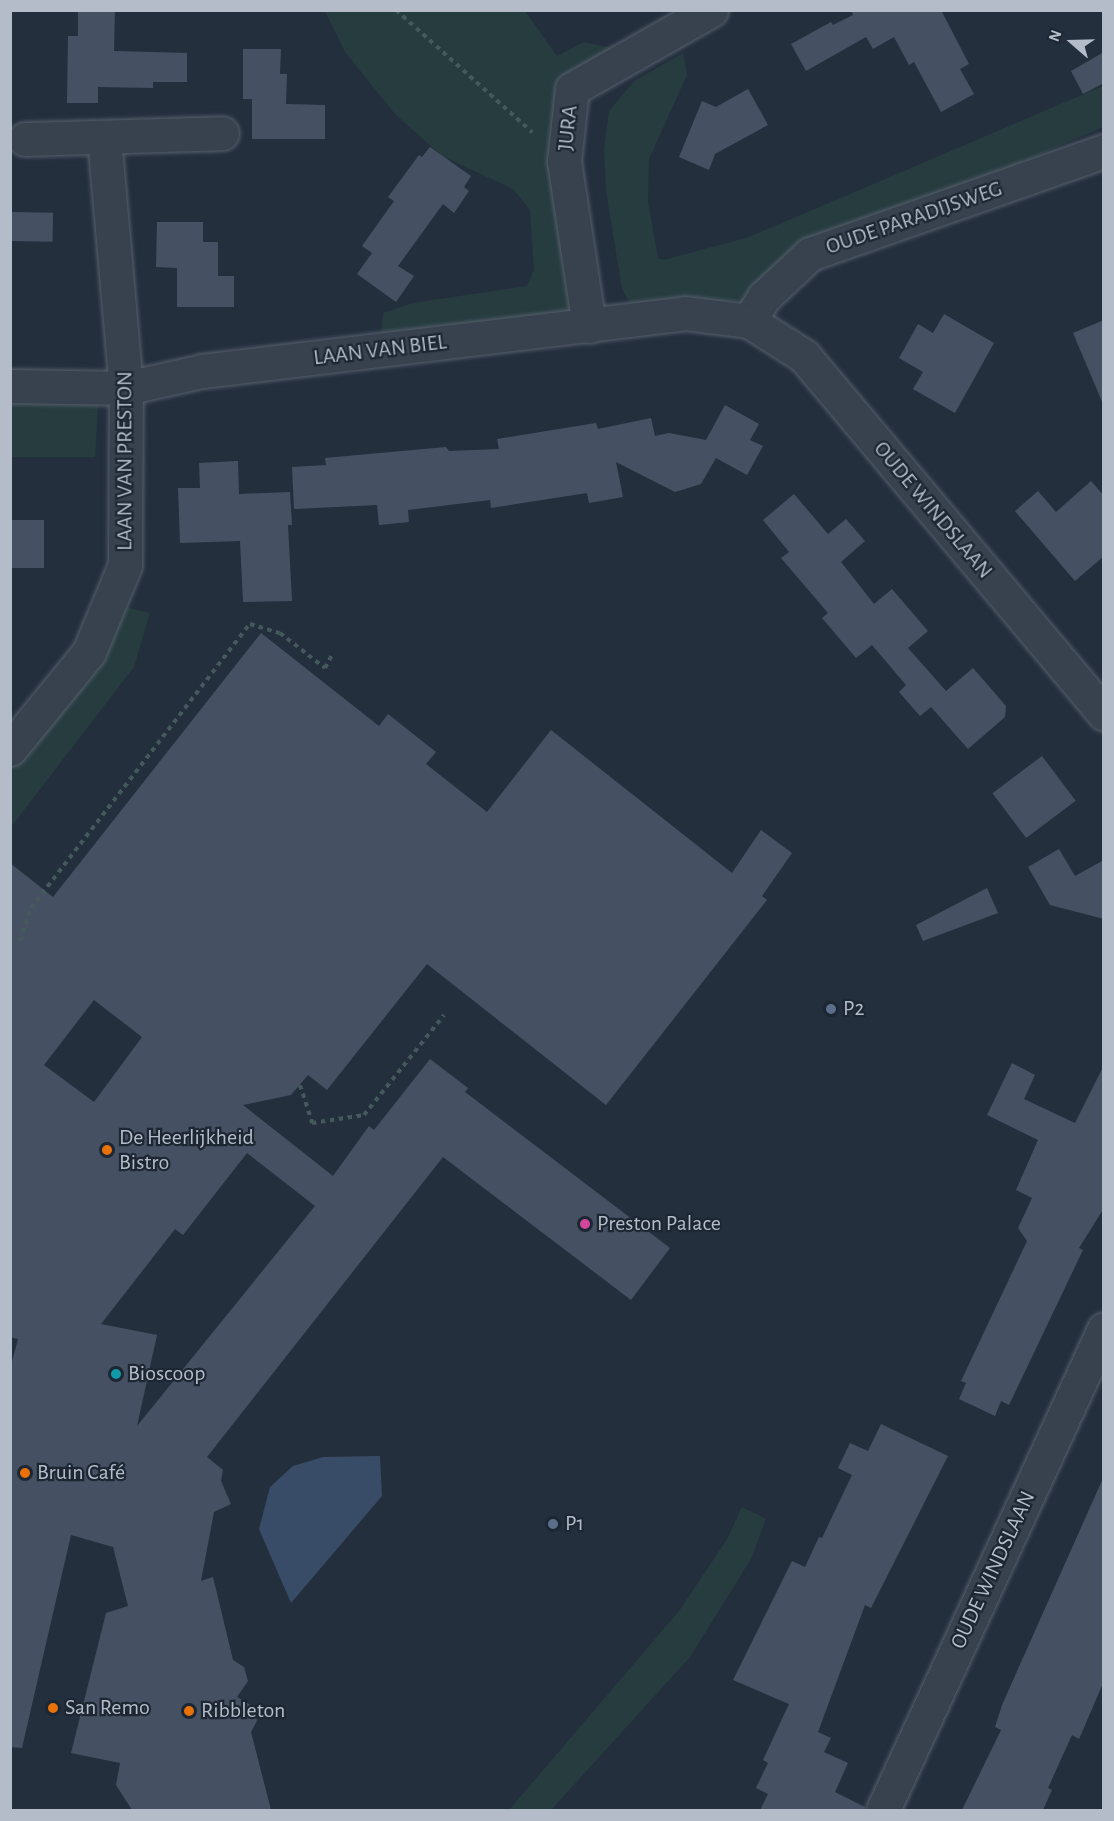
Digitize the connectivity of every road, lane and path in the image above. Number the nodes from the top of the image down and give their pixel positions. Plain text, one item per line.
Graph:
1 (396, 10) edge
2 (711, 10) edge
3 (222, 133) dead end
4 (104, 138) junction
5 (25, 139) dead end
6 (1104, 151) edge
7 (564, 160) junction
8 (749, 321) junction
9 (589, 326) junction
10 (10, 387) edge
11 (126, 388) junction
12 (332, 655) dead end
13 (1104, 714) edge
14 (10, 749) edge
15 (20, 941) dead end
16 (444, 1015) dead end
17 (300, 1084) dead end
18 (1104, 1329) edge
19 (883, 1810) edge

1 - 7 path
2 - 7 street, JURA
3 - 4 street
4 - 5 street
4 - 11 street, LAAN VAN PRESTON
6 - 8 street, OUDE PARADIJSWEG
7 - 9 street, JURA
8 - 9 street, LAAN VAN BIEL
8 - 13 street, OUDE WINDSLAAN
9 - 11 street, LAAN VAN BIEL
10 - 11 street, LAAN VAN BIEL
11 - 14 street, LAAN VAN PRESTON
12 - 15 path
16 - 17 path
18 - 19 street, OUDE WINDSLAAN

